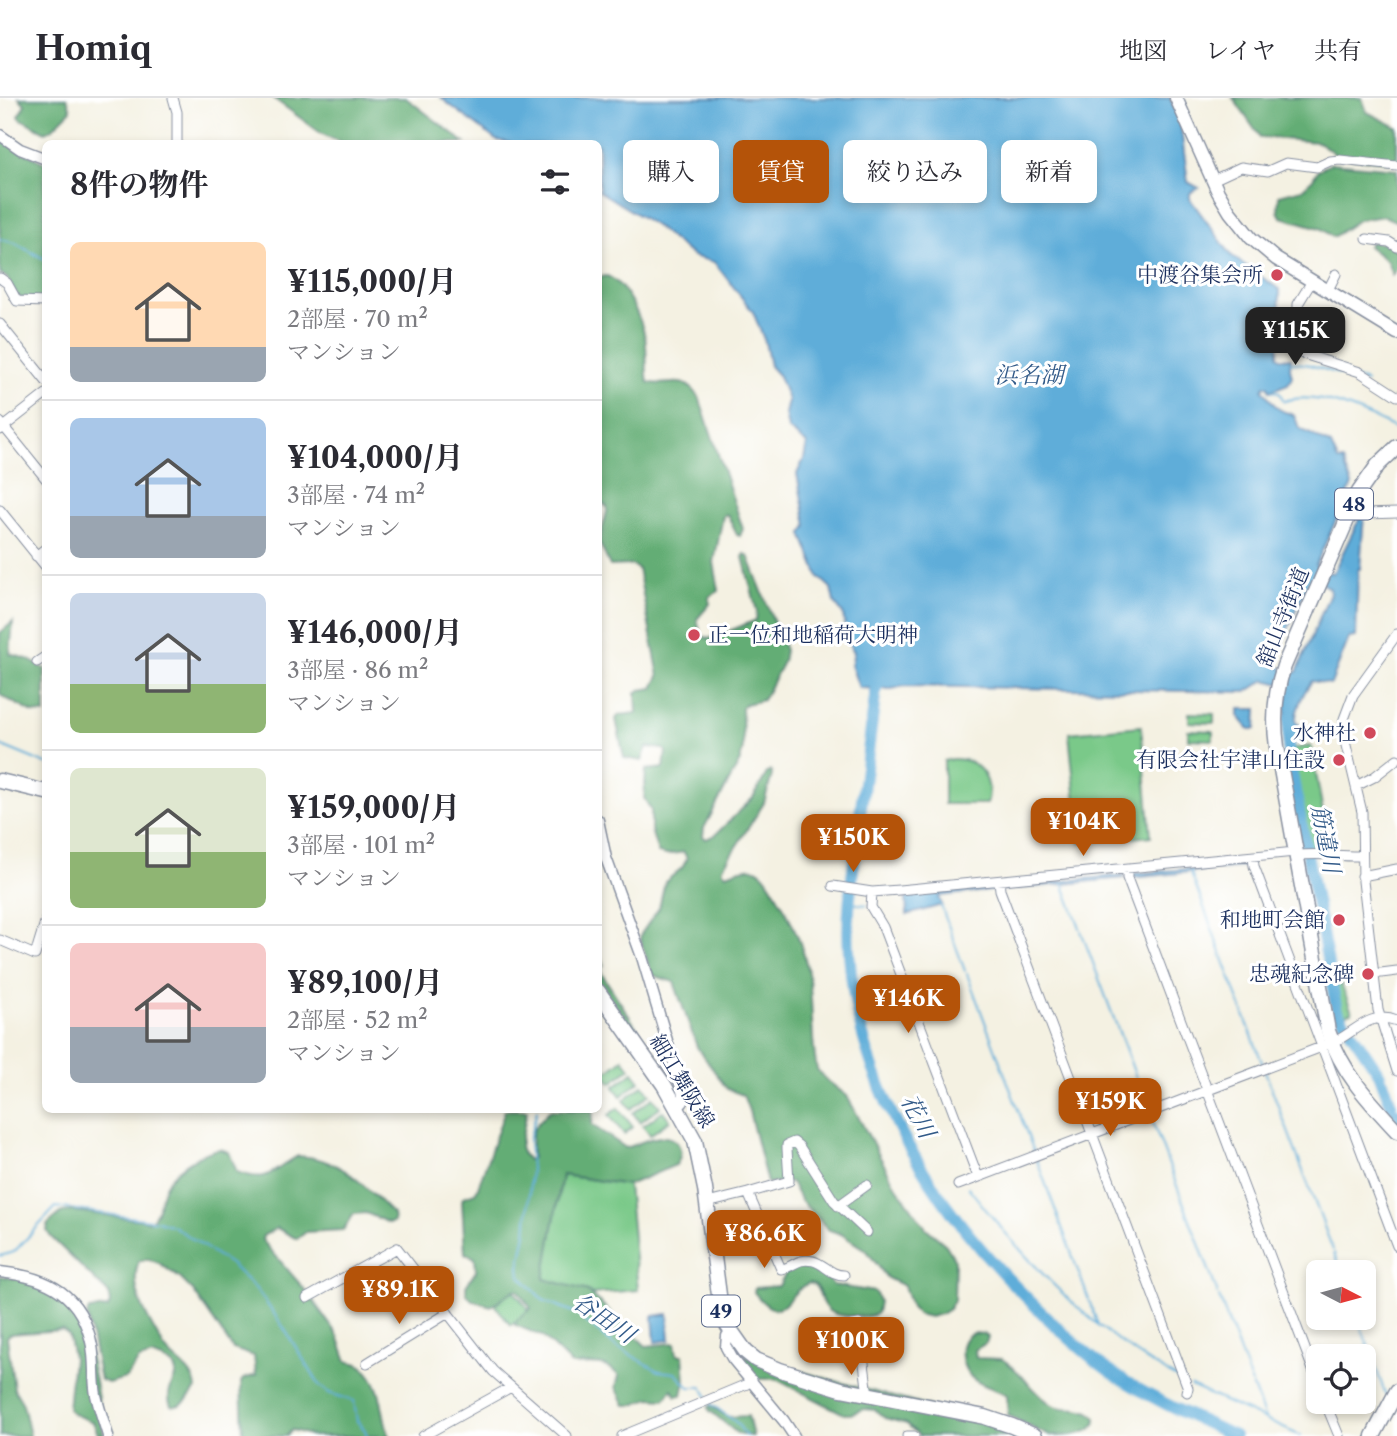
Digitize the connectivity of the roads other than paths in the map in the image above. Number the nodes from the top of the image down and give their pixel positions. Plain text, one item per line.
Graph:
1 (173, 98) edge
2 (1176, 98) edge
3 (0, 135) edge
4 (177, 140) edge
5 (42, 157) edge
6 (1397, 166) edge
7 (1213, 180) junction
8 (1367, 239) dead end
9 (1397, 247) edge
10 (1336, 274) dead end
11 (0, 278) edge
12 (1312, 281) junction
13 (1328, 290) junction
14 (42, 302) edge
15 (0, 324) edge
16 (1397, 333) edge
17 (42, 376) edge
18 (1397, 396) edge
19 (42, 397) edge
20 (1, 426) edge
21 (1397, 447) edge
22 (42, 474) edge
23 (0, 510) edge
24 (1397, 513) edge
25 (1366, 514) dead end
26 (42, 551) edge
27 (36, 556) junction
28 (42, 563) edge
29 (1397, 634) edge
30 (1397, 759) edge
31 (0, 780) edge
32 (1356, 786) junction
33 (42, 791) edge
34 (602, 839) edge
35 (1301, 854) junction
36 (1362, 856) junction
37 (1253, 857) junction
38 (1126, 869) junction
39 (1397, 869) edge
40 (1362, 876) junction
41 (999, 881) junction
42 (832, 886) dead end
43 (871, 891) junction
44 (42, 932) edge
45 (0, 940) edge
46 (1397, 971) edge
47 (1373, 974) junction
48 (602, 997) edge
49 (1379, 1018) junction
50 (1397, 1021) edge
51 (1327, 1045) junction
52 (1397, 1071) edge
53 (1207, 1090) junction
54 (678, 1107) junction
55 (1397, 1131) edge
56 (1092, 1134) junction
57 (978, 1177) junction
58 (867, 1185) dead end
59 (958, 1185) dead end
60 (748, 1193) junction
61 (707, 1203) junction
62 (838, 1206) junction
63 (867, 1232) dead end
64 (1397, 1246) edge
65 (0, 1272) edge
66 (844, 1275) dead end
67 (307, 1298) dead end
68 (448, 1313) junction
69 (847, 1326) dead end
70 (731, 1333) junction
71 (1306, 1351) edge
72 (367, 1363) dead end
73 (751, 1380) junction
74 (511, 1387) junction
75 (1397, 1391) edge
76 (1187, 1392) dead end
77 (868, 1395) junction
78 (1330, 1414) edge
79 (108, 1436) edge
80 (423, 1436) edge
81 (567, 1436) edge
82 (622, 1436) edge
83 (794, 1436) edge
84 (907, 1436) edge
85 (914, 1436) edge
86 (1035, 1436) edge
87 (1339, 1436) edge
88 (1373, 1436) edge

1 - 4 street
2 - 7 main road
3 - 5 street
6 - 7 street
7 - 12 main road
8 - 9 street
10 - 13 street
11 - 14 street
12 - 13 main road
12 - 18 street
13 - 16 main road
15 - 17 street
19 - 20 street
20 - 22 street
21 - 35 main road, 舘山寺街道 / 48
23 - 27 street
24 - 25 street
26 - 27 street
27 - 28 street
29 - 32 street
30 - 32 street
31 - 33 main road
32 - 36 street
34 - 54 street
35 - 36 street
35 - 37 street
35 - 51 main road, 舘山寺街道 / 48
36 - 40 street
37 - 38 street
37 - 51 street
38 - 41 street
38 - 53 street
39 - 40 street
40 - 47 street
41 - 43 street
41 - 56 street
42 - 43 street
43 - 57 street
44 - 45 street
46 - 47 street
47 - 49 street
48 - 54 main road, 細江舞阪線 / 49
49 - 50 street
49 - 51 street
49 - 52 street
51 - 53 street
51 - 55 main road, 舘山寺街道 / 48
51 - 64 street
53 - 56 street
53 - 71 street
54 - 61 main road, 細江舞阪線 / 49
56 - 57 street
56 - 76 street
57 - 59 street
58 - 62 street
60 - 61 street
60 - 62 street
60 - 66 street
61 - 70 main road, 細江舞阪線 / 49
62 - 63 street
65 - 79 street
67 - 68 street
68 - 72 street
68 - 74 street
69 - 77 street
70 - 73 street
70 - 77 main road, 細江舞阪線 / 49
73 - 82 street
73 - 83 street
74 - 80 street
74 - 81 street
75 - 88 main road
77 - 86 main road, 細江舞阪線 / 49
78 - 87 street
84 - 85 street

